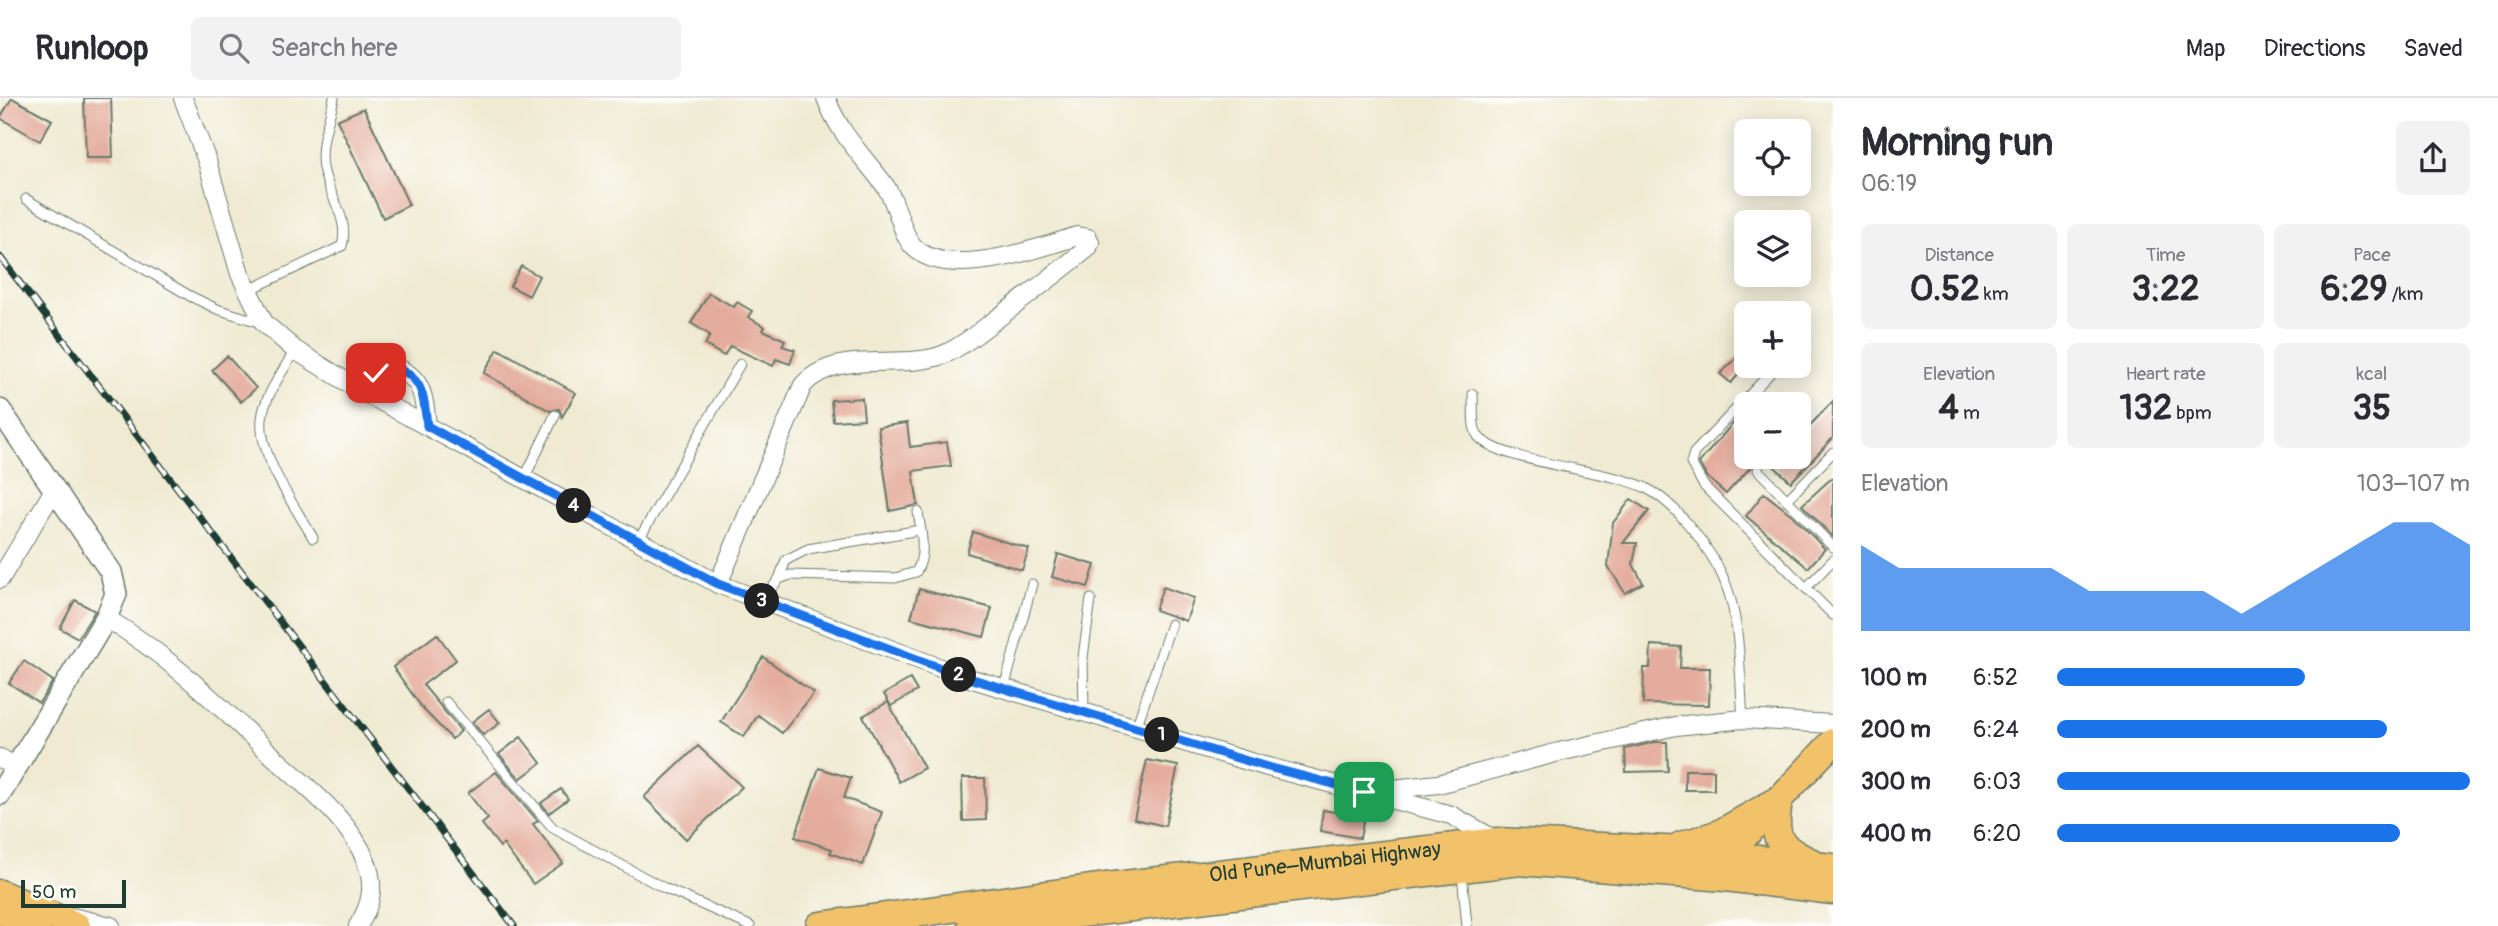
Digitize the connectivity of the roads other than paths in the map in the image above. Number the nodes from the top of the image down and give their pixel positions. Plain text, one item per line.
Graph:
1 (183, 98) edge
2 (334, 98) edge
3 (826, 98) edge
4 (26, 199) dead end
5 (247, 291) junction
6 (264, 324) junction
7 (295, 350) junction
8 (740, 364) dead end
9 (1766, 378) edge
10 (360, 390) junction
11 (1473, 394) dead end
12 (555, 415) dead end
13 (2, 417) edge
14 (427, 426) junction
15 (1833, 452) edge
16 (1758, 470) dead end
17 (524, 479) junction
18 (54, 490) junction
19 (1787, 500) junction
20 (918, 512) dead end
21 (920, 530) junction
22 (313, 538) dead end
23 (638, 541) junction
24 (1833, 547) edge
25 (1833, 560) edge
26 (0, 579) edge
27 (779, 579) junction
28 (718, 584) junction
29 (1032, 584) dead end
30 (1806, 588) junction
31 (1091, 599) dead end
32 (762, 601) junction
33 (1833, 615) edge
34 (106, 618) junction
35 (1171, 624) dead end
36 (1004, 688) junction
37 (446, 702) dead end
38 (1084, 712) junction
39 (1743, 719) junction
40 (1833, 724) edge
41 (1136, 728) junction
42 (1833, 742) edge
43 (8, 762) edge
44 (1364, 792) junction
45 (0, 794) edge
46 (1777, 801) junction
47 (1498, 842) junction
48 (1665, 850) junction
49 (1520, 860) junction
50 (1461, 867) junction
51 (1726, 867) junction
52 (1829, 875) edge
53 (0, 892) edge
54 (0, 909) edge
55 (38, 918) edge
56 (880, 921) edge
57 (77, 926) edge
58 (111, 926) edge
59 (358, 926) edge
60 (750, 926) edge
61 (820, 926) edge
62 (972, 926) edge
63 (1467, 926) edge

1 - 5 street
2 - 5 lane
3 - 28 street
4 - 6 lane
5 - 6 street
6 - 7 street
7 - 10 street
7 - 22 lane
8 - 23 lane
9 - 30 lane
10 - 14 street
10 - 14 street
11 - 39 lane
12 - 17 lane
13 - 18 street
14 - 17 street
15 - 19 lane
16 - 19 lane
17 - 23 street
18 - 26 street
18 - 34 street
19 - 24 lane
20 - 21 lane
21 - 27 lane
21 - 27 lane
23 - 28 street
25 - 30 lane
27 - 32 lane
28 - 32 street
29 - 36 lane
30 - 33 lane
31 - 38 lane
32 - 36 street
34 - 43 street
34 - 59 street
35 - 41 lane
36 - 38 street
37 - 60 lane
38 - 41 street
39 - 40 street
39 - 44 street
41 - 44 street
42 - 46 main road
43 - 45 street
44 - 47 street
46 - 48 highway
46 - 51 main road
46 - 52 highway
47 - 48 highway, Old Pune–Mumbai Highway
47 - 49 street
47 - 56 highway, Old Pune–Mumbai Highway
48 - 51 highway, Old Pune–Mumbai Highway
49 - 50 highway, Old Pune–Mumbai Highway
49 - 51 highway, Old Pune–Mumbai Highway
50 - 62 highway, Old Pune–Mumbai Highway
50 - 63 lane
51 - 52 highway, Old Pune–Mumbai Highway
53 - 55 main road
54 - 55 highway
55 - 57 main road
55 - 58 street
56 - 61 highway, Old Pune–Mumbai Highway

